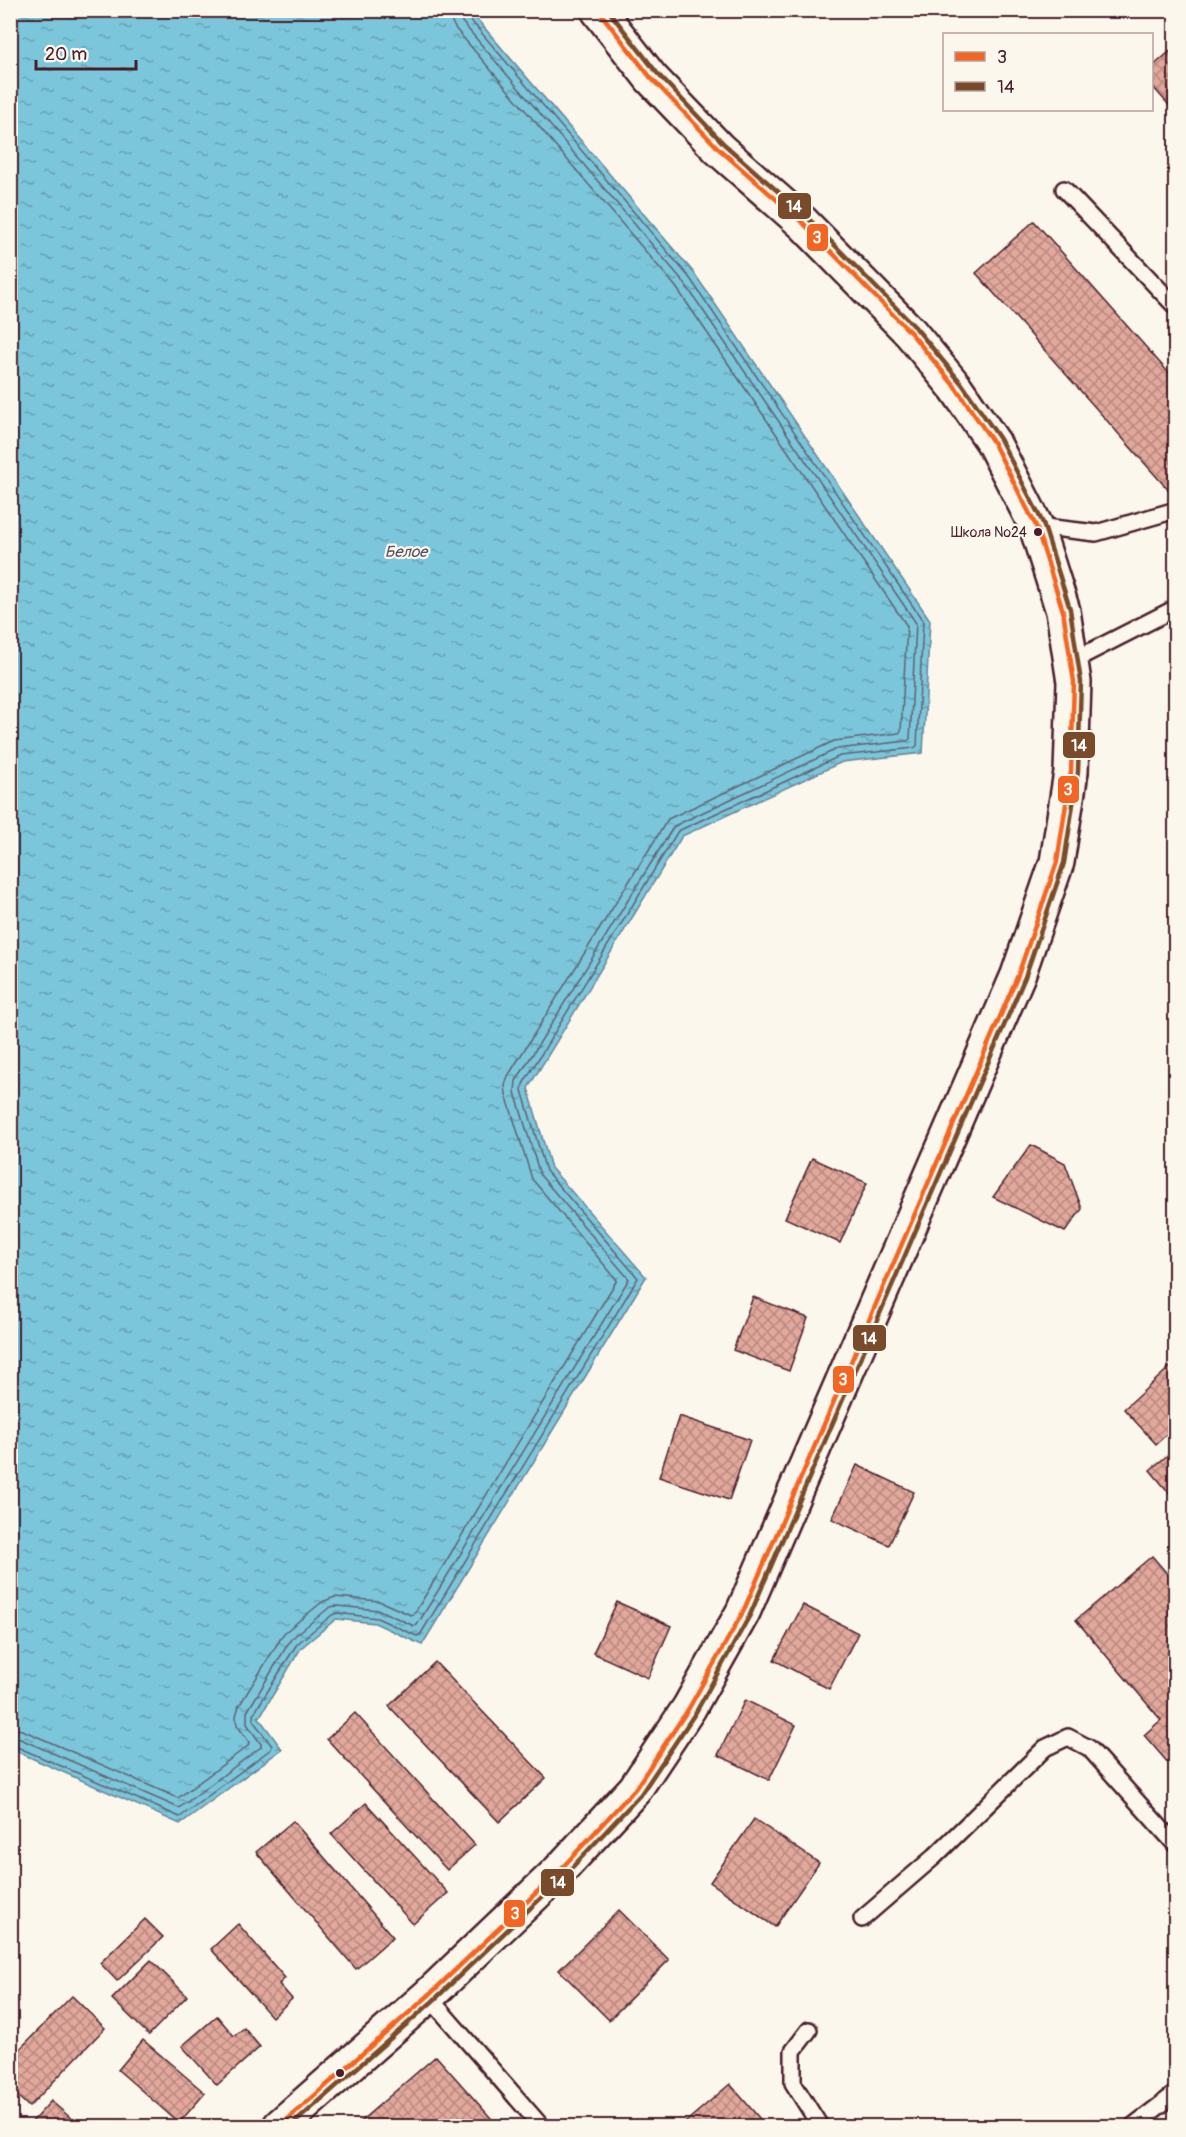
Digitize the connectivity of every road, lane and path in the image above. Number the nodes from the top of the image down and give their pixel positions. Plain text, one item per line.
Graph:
1 (598, 10) edge
2 (1064, 189) dead end
3 (1176, 307) edge
4 (1176, 510) edge
5 (1036, 526) junction
6 (1176, 608) edge
7 (1071, 663) junction
8 (1176, 1845) edge
9 (862, 1919) dead end
10 (428, 1996) junction
11 (809, 2030) dead end
12 (1176, 2093) edge
13 (280, 2127) edge
14 (541, 2127) edge
15 (820, 2127) edge
16 (1133, 2127) edge

1 - 5 street
2 - 3 lane
4 - 5 lane
5 - 7 street
6 - 7 lane
7 - 10 street
8 - 9 lane
10 - 13 street
10 - 14 lane
11 - 15 lane
12 - 16 lane

